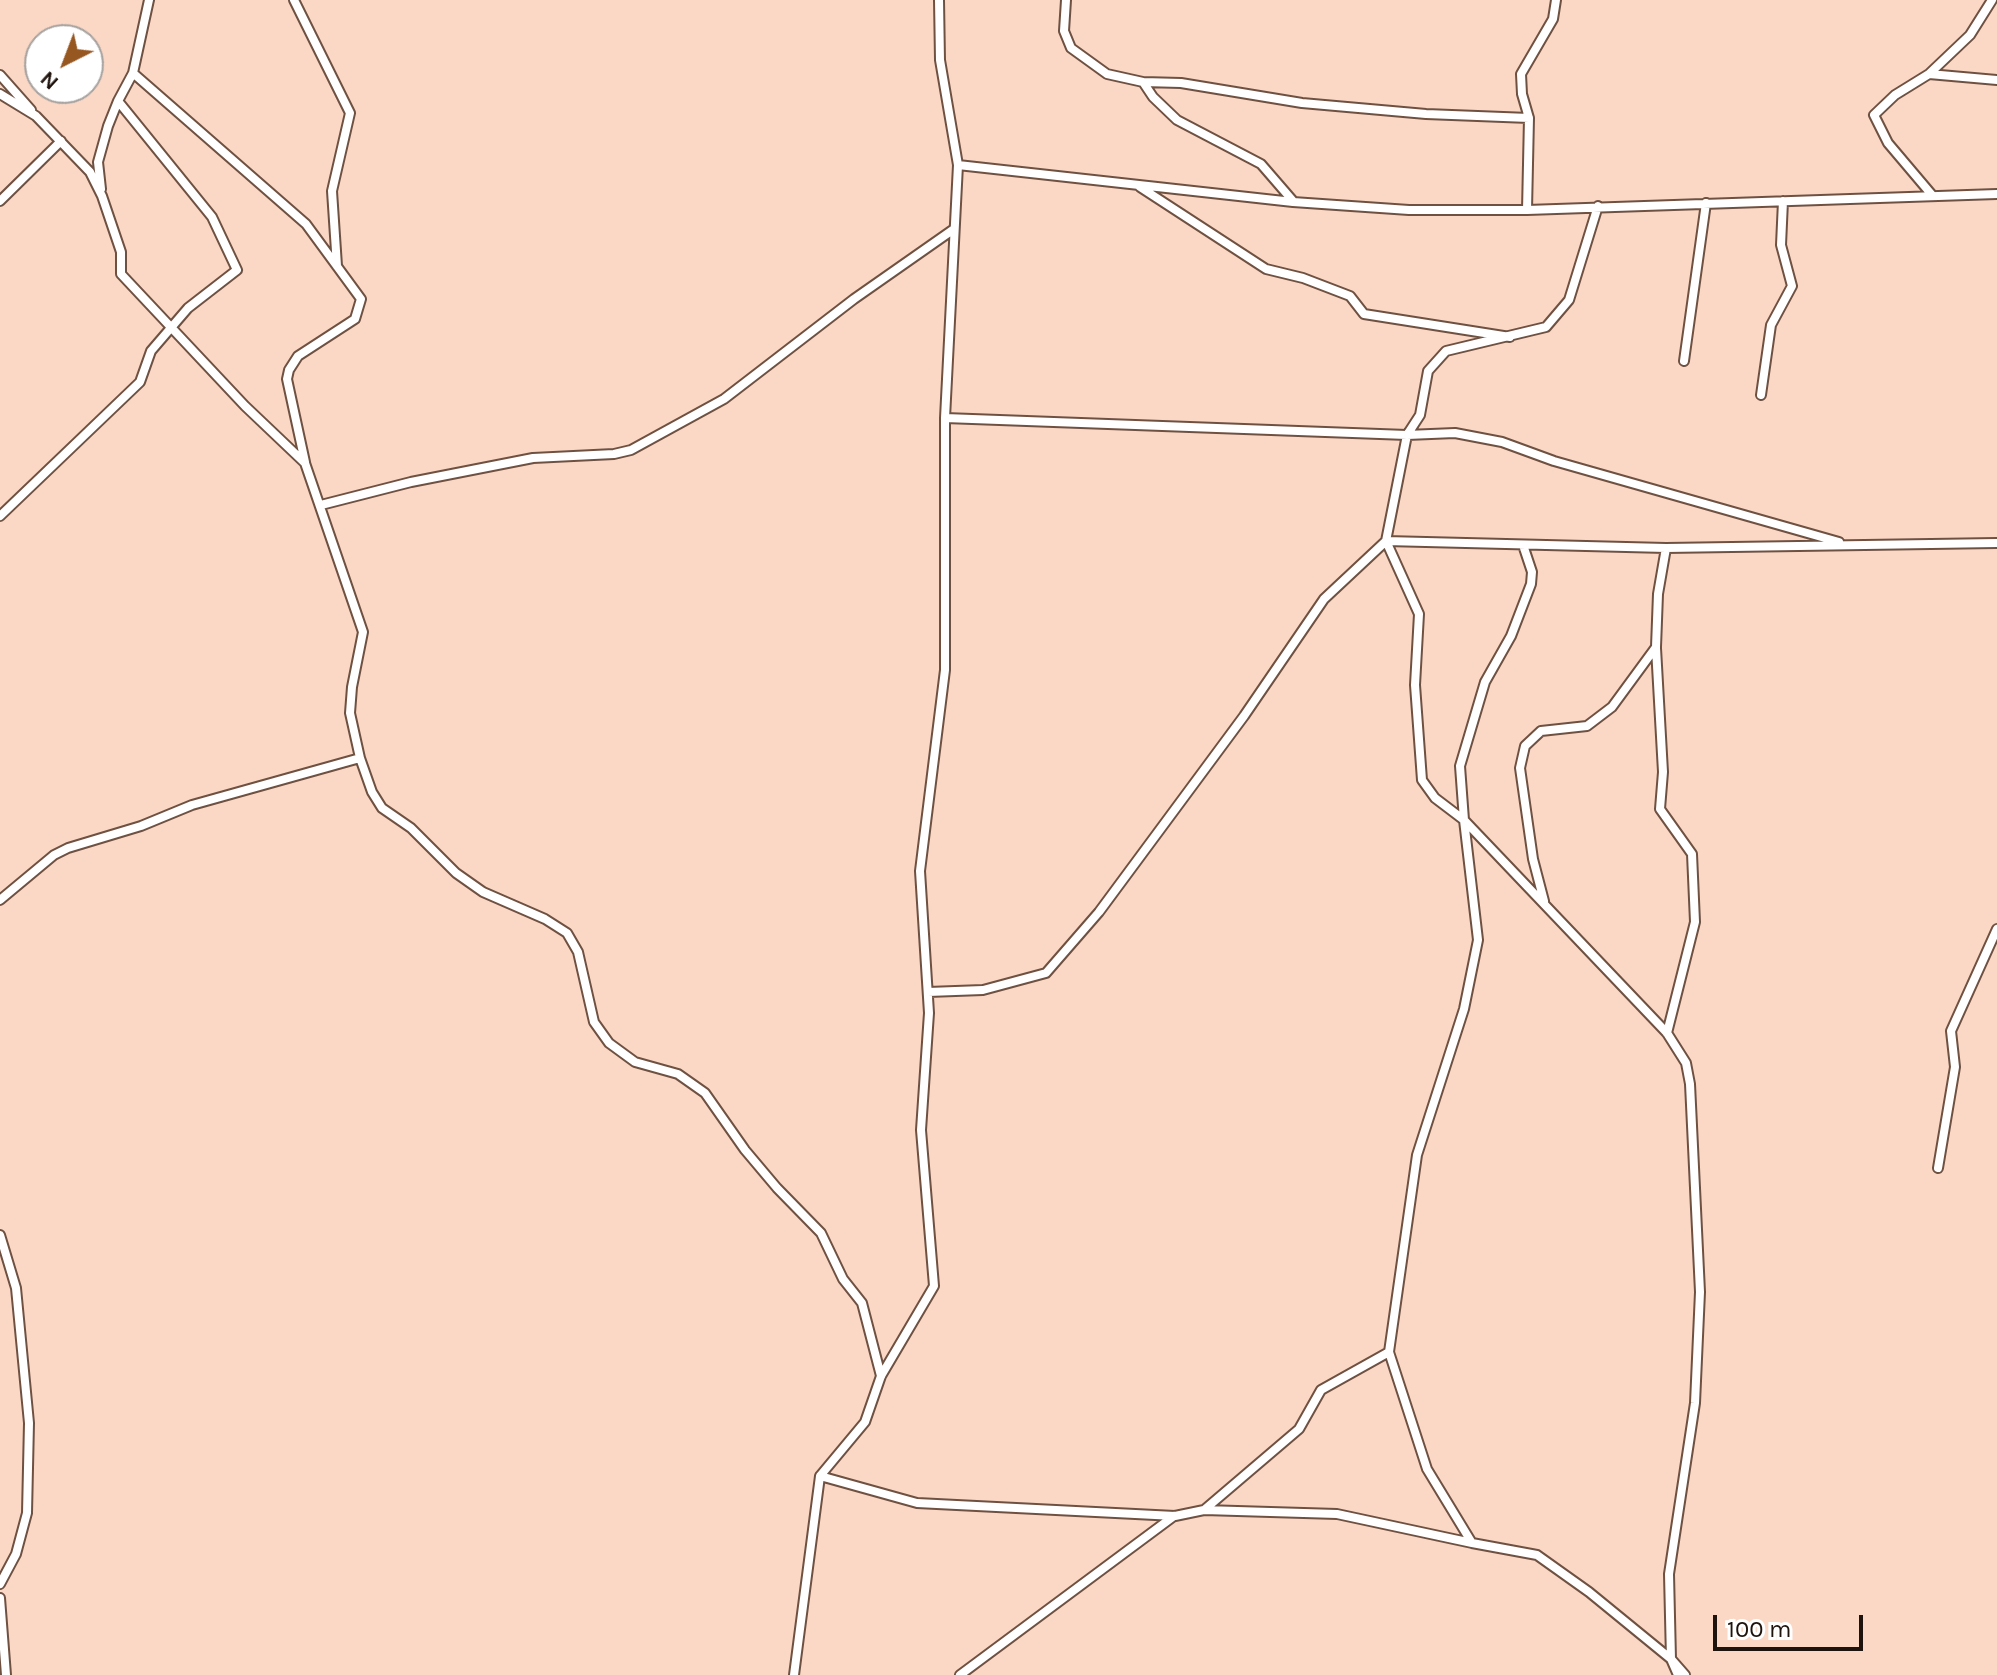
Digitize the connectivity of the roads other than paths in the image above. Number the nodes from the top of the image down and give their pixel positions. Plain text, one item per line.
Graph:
1 (149, 0) edge
2 (294, 0) edge
3 (939, 0) edge
4 (1066, 0) edge
5 (1556, 0) edge
6 (1992, 0) edge
7 (133, 73) junction
8 (1929, 74) junction
9 (0, 75) edge
10 (1997, 80) edge
11 (1143, 82) junction
12 (0, 94) edge
13 (118, 101) junction
14 (36, 116) junction
15 (1529, 118) junction
16 (61, 141) junction
17 (958, 165) junction
18 (1136, 185) junction
19 (1997, 194) edge
20 (1932, 195) junction
21 (102, 196) junction
22 (0, 201) edge
23 (1783, 201) junction
24 (1293, 202) junction
25 (1706, 203) junction
26 (1598, 206) junction
27 (1527, 210) junction
28 (954, 229) junction
29 (337, 266) junction
30 (171, 328) junction
31 (1510, 337) junction
32 (1684, 361) dead end
33 (1761, 395) dead end
34 (945, 418) junction
35 (1407, 435) junction
36 (305, 463) junction
37 (321, 505) junction
38 (0, 516) edge
39 (1386, 541) junction
40 (1997, 543) edge
41 (1523, 545) junction
42 (1850, 545) junction
43 (1666, 548) junction
44 (1656, 647) junction
45 (360, 758) junction
46 (1464, 820) junction
47 (0, 900) edge
48 (1544, 901) junction
49 (1997, 929) edge
50 (928, 992) junction
51 (1667, 1033) junction
52 (1938, 1168) dead end
53 (0, 1235) edge
54 (1389, 1352) junction
55 (881, 1376) junction
56 (820, 1476) junction
57 (1204, 1510) junction
58 (1175, 1516) junction
59 (1472, 1543) junction
60 (0, 1584) edge
61 (0, 1598) edge
62 (1671, 1659) junction
63 (6, 1675) edge
64 (794, 1675) edge
65 (960, 1675) edge
66 (1678, 1675) edge
67 (1685, 1675) edge

1 - 7 street
2 - 29 street
3 - 17 street
4 - 11 street
5 - 15 street
6 - 8 street
7 - 13 street
7 - 29 street
8 - 10 street
8 - 20 street
9 - 14 street
11 - 15 street
11 - 24 street
12 - 14 street
13 - 21 street
13 - 30 street
14 - 16 street
15 - 27 street
16 - 21 street
16 - 22 street
17 - 18 street
17 - 28 street
18 - 24 street
18 - 31 street
19 - 20 street
20 - 23 street
21 - 30 street
23 - 25 street
23 - 33 street
24 - 27 street
25 - 26 street
25 - 32 street
26 - 27 street
26 - 31 street
28 - 34 street
28 - 37 street
29 - 36 street
30 - 36 street
30 - 38 street
31 - 35 street
34 - 35 street
34 - 50 street
35 - 39 street
35 - 42 street
36 - 37 street
37 - 45 street
39 - 41 street
39 - 46 street
39 - 50 street
40 - 42 street
41 - 43 street
41 - 46 street
42 - 43 street
43 - 44 street
44 - 48 street
44 - 51 street
45 - 47 street
45 - 55 street
46 - 48 street
46 - 54 street
48 - 51 street
49 - 52 street
50 - 55 street
51 - 62 street
53 - 60 street
54 - 57 street
54 - 59 street
55 - 56 street
56 - 58 street
56 - 64 street
57 - 58 street
57 - 59 street
58 - 65 street
59 - 62 street
61 - 63 street
62 - 66 street
62 - 67 street

